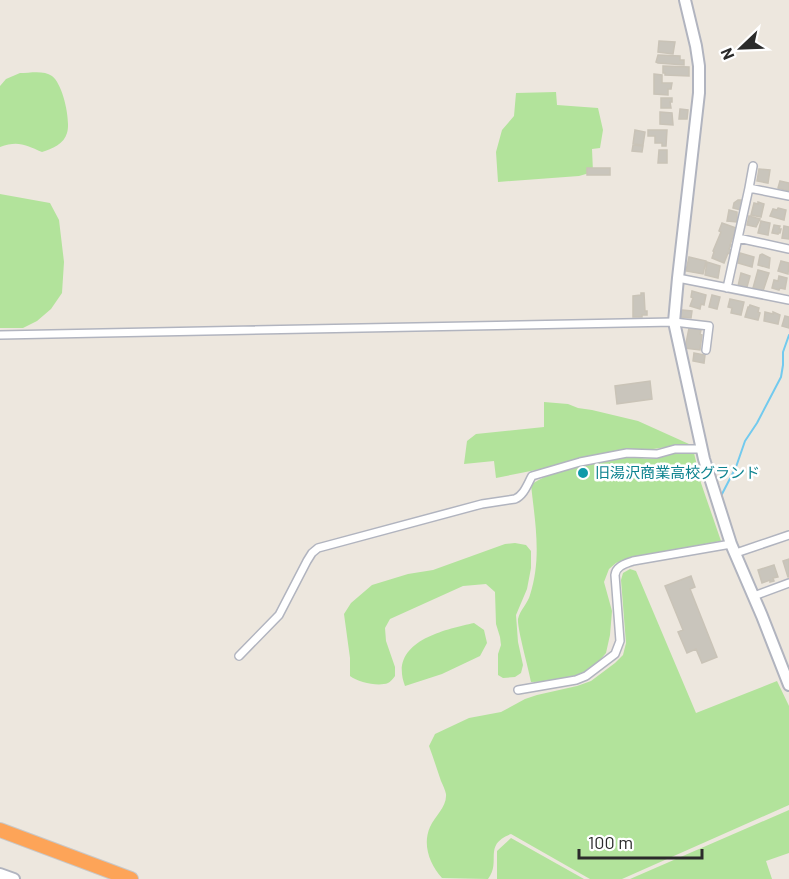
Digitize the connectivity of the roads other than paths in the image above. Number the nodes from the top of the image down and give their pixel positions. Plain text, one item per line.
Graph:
1 (685, 0) edge
2 (753, 166) dead end
3 (749, 188) junction
4 (789, 196) edge
5 (738, 238) junction
6 (789, 249) edge
7 (678, 278) junction
8 (727, 288) junction
9 (789, 300) edge
10 (674, 322) junction
11 (0, 335) edge
12 (705, 350) dead end
13 (702, 449) junction
14 (789, 535) edge
15 (734, 548) junction
16 (789, 583) edge
17 (754, 596) junction
18 (239, 656) dead end
19 (789, 685) edge
20 (518, 690) dead end
21 (0, 830) edge
22 (0, 874) edge
23 (14, 879) edge
24 (131, 879) edge

1 - 7 street
2 - 3 street
3 - 4 street
3 - 5 street
5 - 6 street
5 - 8 street
7 - 8 street
7 - 10 street
8 - 9 street
10 - 11 street
10 - 12 street
10 - 13 street
13 - 15 street
13 - 18 street
14 - 15 street
15 - 17 street
15 - 20 street
16 - 17 street
17 - 19 street
21 - 24 highway
22 - 23 street

